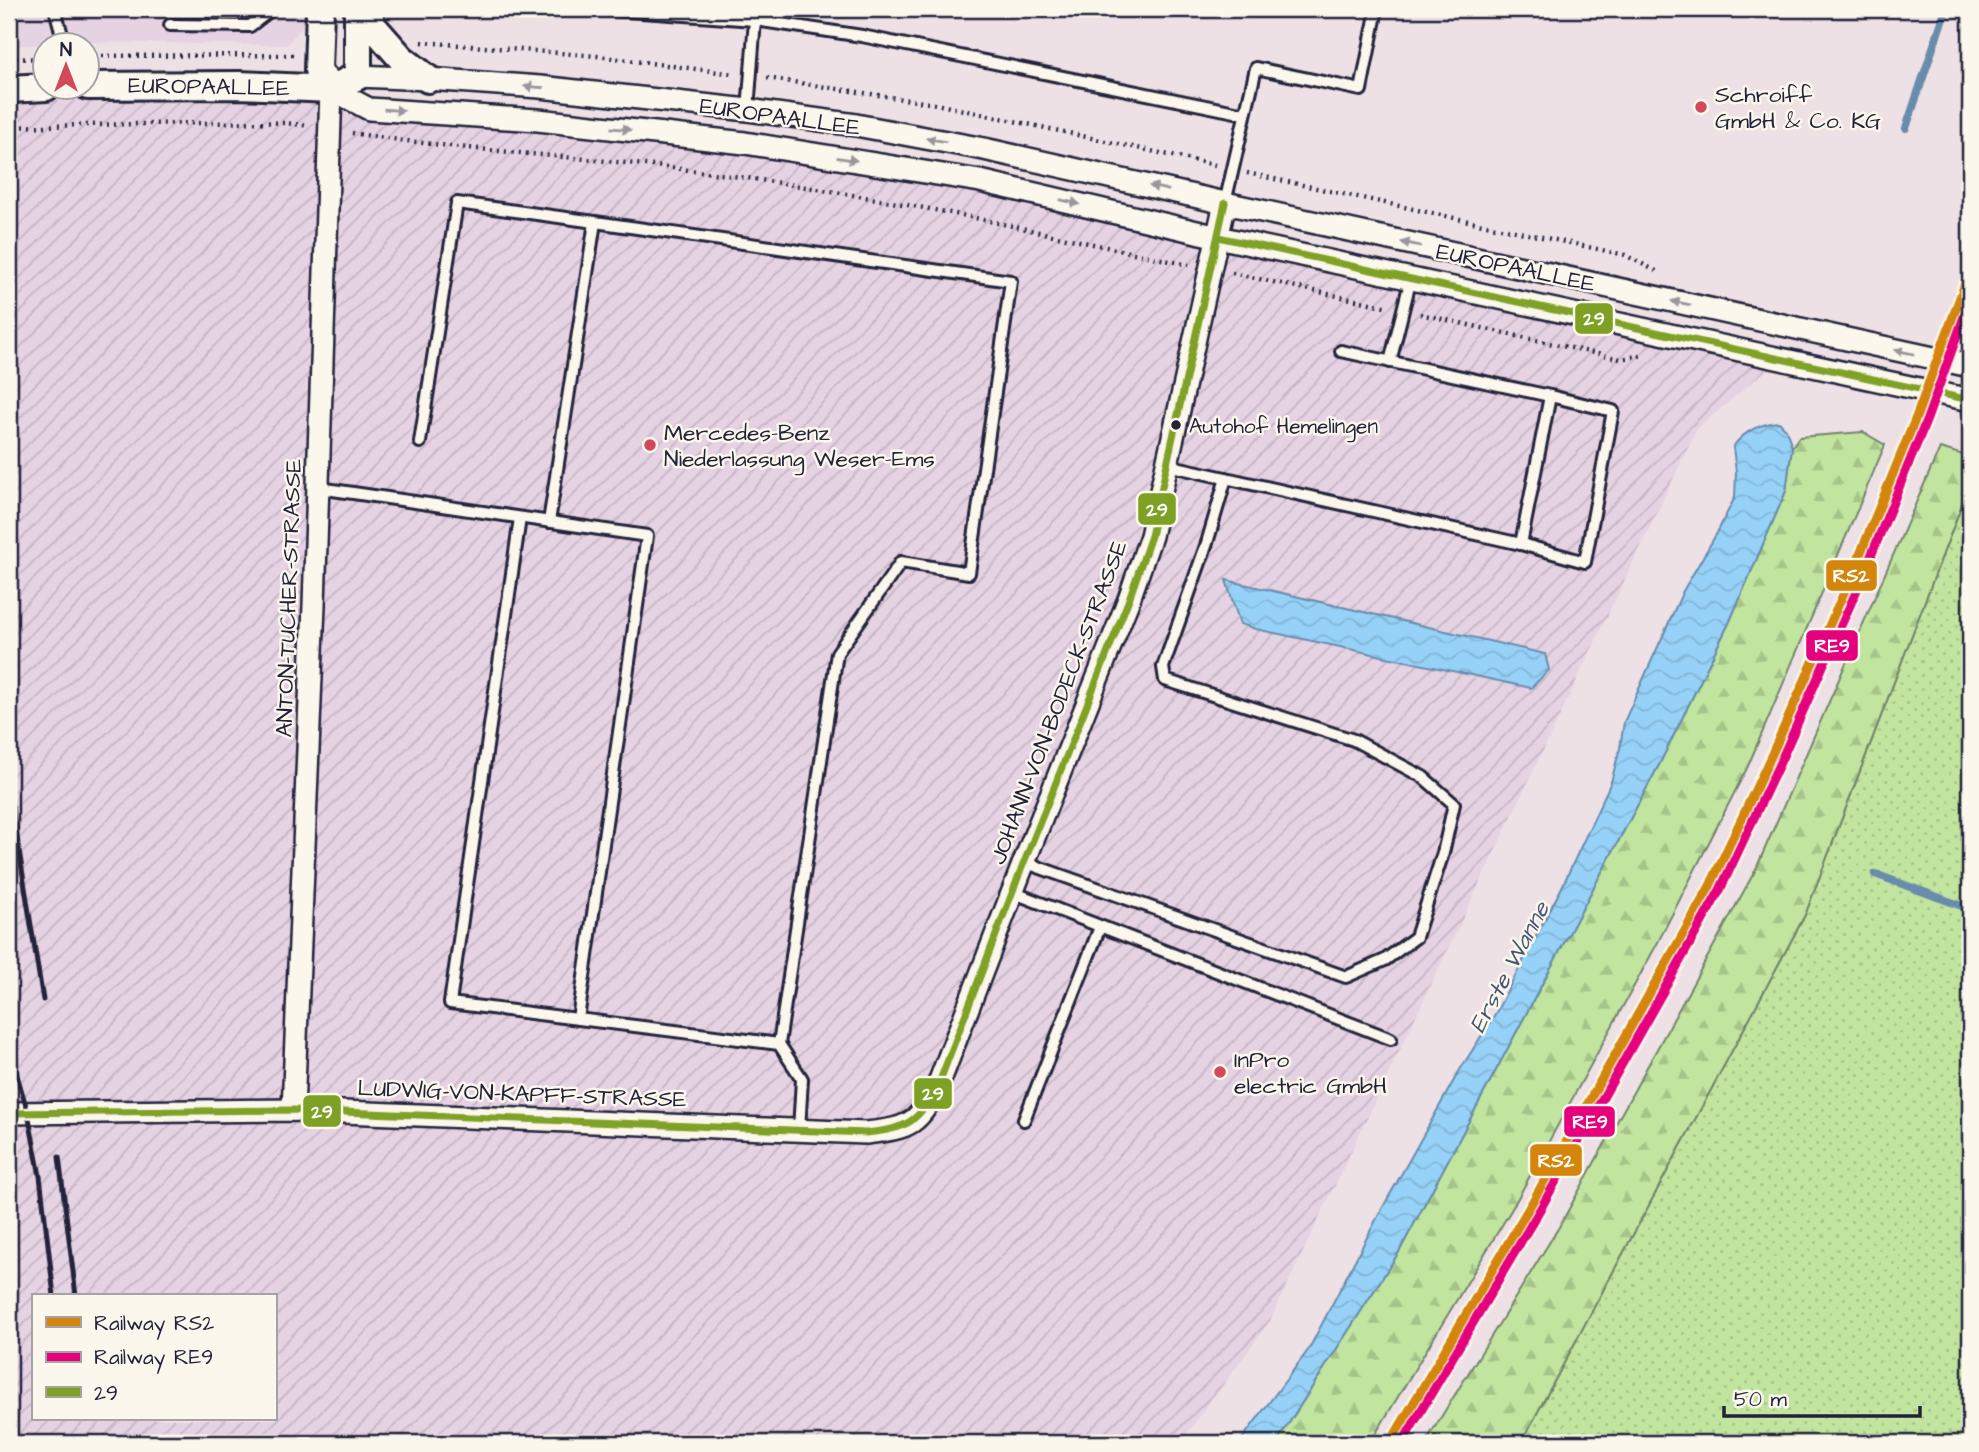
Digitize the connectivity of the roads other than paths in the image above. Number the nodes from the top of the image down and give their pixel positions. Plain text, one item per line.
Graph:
1 (55, 9) edge
2 (272, 9) edge
3 (320, 9) edge
4 (358, 9) edge
5 (367, 9) edge
6 (600, 9) edge
7 (1377, 9) edge
8 (629, 10) edge
9 (755, 20) junction
10 (170, 25) dead end
11 (61, 32) edge
12 (358, 76) junction
13 (428, 79) junction
14 (102, 86) edge
15 (32, 88) edge
16 (9, 89) edge
17 (331, 89) junction
18 (748, 110) junction
19 (1245, 114) junction
20 (1225, 204) junction
21 (595, 222) junction
22 (1219, 237) junction
23 (1411, 278) junction
24 (1341, 351) dead end
25 (1390, 362) junction
26 (1970, 366) edge
27 (1549, 396) junction
28 (1970, 400) edge
29 (420, 442) dead end
30 (1167, 466) junction
31 (1226, 478) junction
32 (319, 488) junction
33 (520, 518) junction
34 (549, 522) junction
35 (1521, 544) junction
36 (1024, 862) junction
37 (1012, 892) junction
38 (1100, 927) junction
39 (578, 1019) junction
40 (1391, 1039) dead end
41 (779, 1044) junction
42 (293, 1110) junction
43 (9, 1114) edge
44 (1024, 1120) dead end
45 (799, 1130) junction
46 (866, 1133) joint

1 - 11 lane
2 - 10 lane
3 - 17 street
4 - 12 street
5 - 13 street
6 - 8 lane
7 - 19 lane
8 - 9 lane
9 - 18 lane
9 - 19 lane
12 - 13 street, EUROPAALLEE
12 - 17 street, EUROPAALLEE
18 -> 13 street, EUROPAALLEE
14 - 17 street, EUROPAALLEE
15 - 16 street
17 -> 22 street, EUROPAALLEE
17 - 32 street, ANTON-TUCHER-STRASSE
20 -> 18 street, EUROPAALLEE
19 - 20 lane
20 - 22 street
26 -> 20 street, EUROPAALLEE
21 - 29 lane
21 - 34 lane
21 - 41 lane
22 - 23 street, EUROPAALLEE
22 - 30 street, JOHANN-VON-BODECK-STRASSE
23 - 25 lane
23 - 28 street, EUROPAALLEE
24 - 25 lane
25 - 27 lane
27 - 35 lane
27 - 35 lane
30 - 31 lane
30 - 36 street, JOHANN-VON-BODECK-STRASSE
31 - 35 lane
31 - 36 lane
32 - 33 lane
32 - 42 street, ANTON-TUCHER-STRASSE
33 - 34 lane
33 - 39 lane
34 - 39 lane
36 - 37 street, JOHANN-VON-BODECK-STRASSE
37 - 38 lane
37 - 46 street, JOHANN-VON-BODECK-STRASSE
38 - 40 lane
38 - 44 lane
39 - 41 lane
41 - 45 lane
42 - 43 street, LUDWIG-VON-KAPFF-STRASSE
42 - 45 street, LUDWIG-VON-KAPFF-STRASSE
45 - 46 street, LUDWIG-VON-KAPFF-STRASSE

